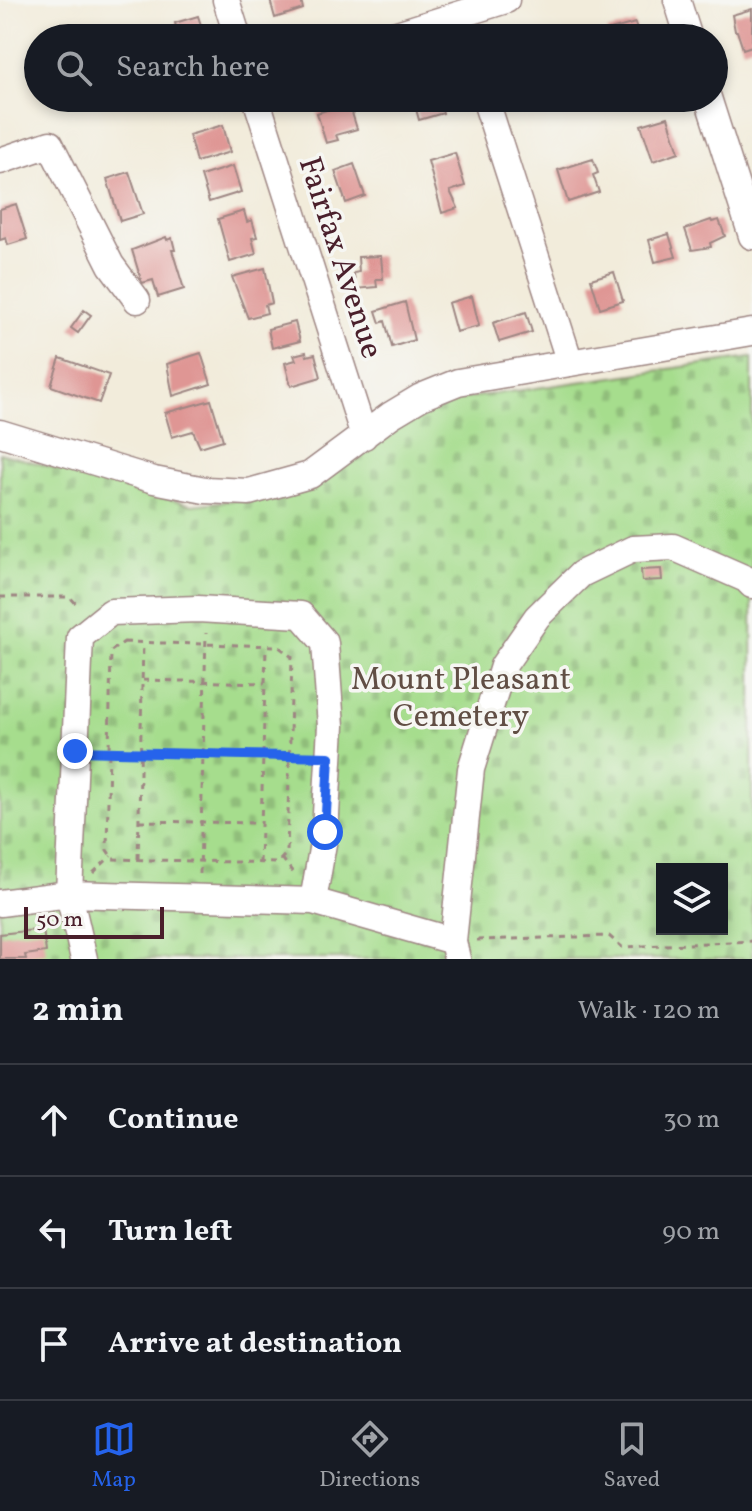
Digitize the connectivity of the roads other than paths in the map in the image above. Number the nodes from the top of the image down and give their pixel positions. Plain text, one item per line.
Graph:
1 (226, 0) edge
2 (506, 0) edge
3 (677, 0) edge
4 (459, 17) edge
5 (234, 24) edge
6 (434, 24) edge
7 (685, 24) edge
8 (260, 112) edge
9 (489, 112) edge
10 (712, 112) edge
11 (0, 161) edge
12 (752, 236) edge
13 (137, 300) dead end
14 (752, 332) edge
15 (570, 363) junction
16 (0, 433) edge
17 (364, 436) junction
18 (752, 585) edge
19 (69, 894) junction
20 (313, 901) junction
21 (0, 903) edge
22 (455, 950) edge
23 (84, 959) edge

1 - 5 street
2 - 4 street
3 - 7 street
4 - 6 street
8 - 17 street, Fairfax Avenue
9 - 15 street
10 - 12 street
11 - 13 street
14 - 15 street
15 - 17 street
16 - 17 street
18 - 22 street
19 - 20 street
19 - 20 street
19 - 21 street
19 - 23 street
20 - 22 street

